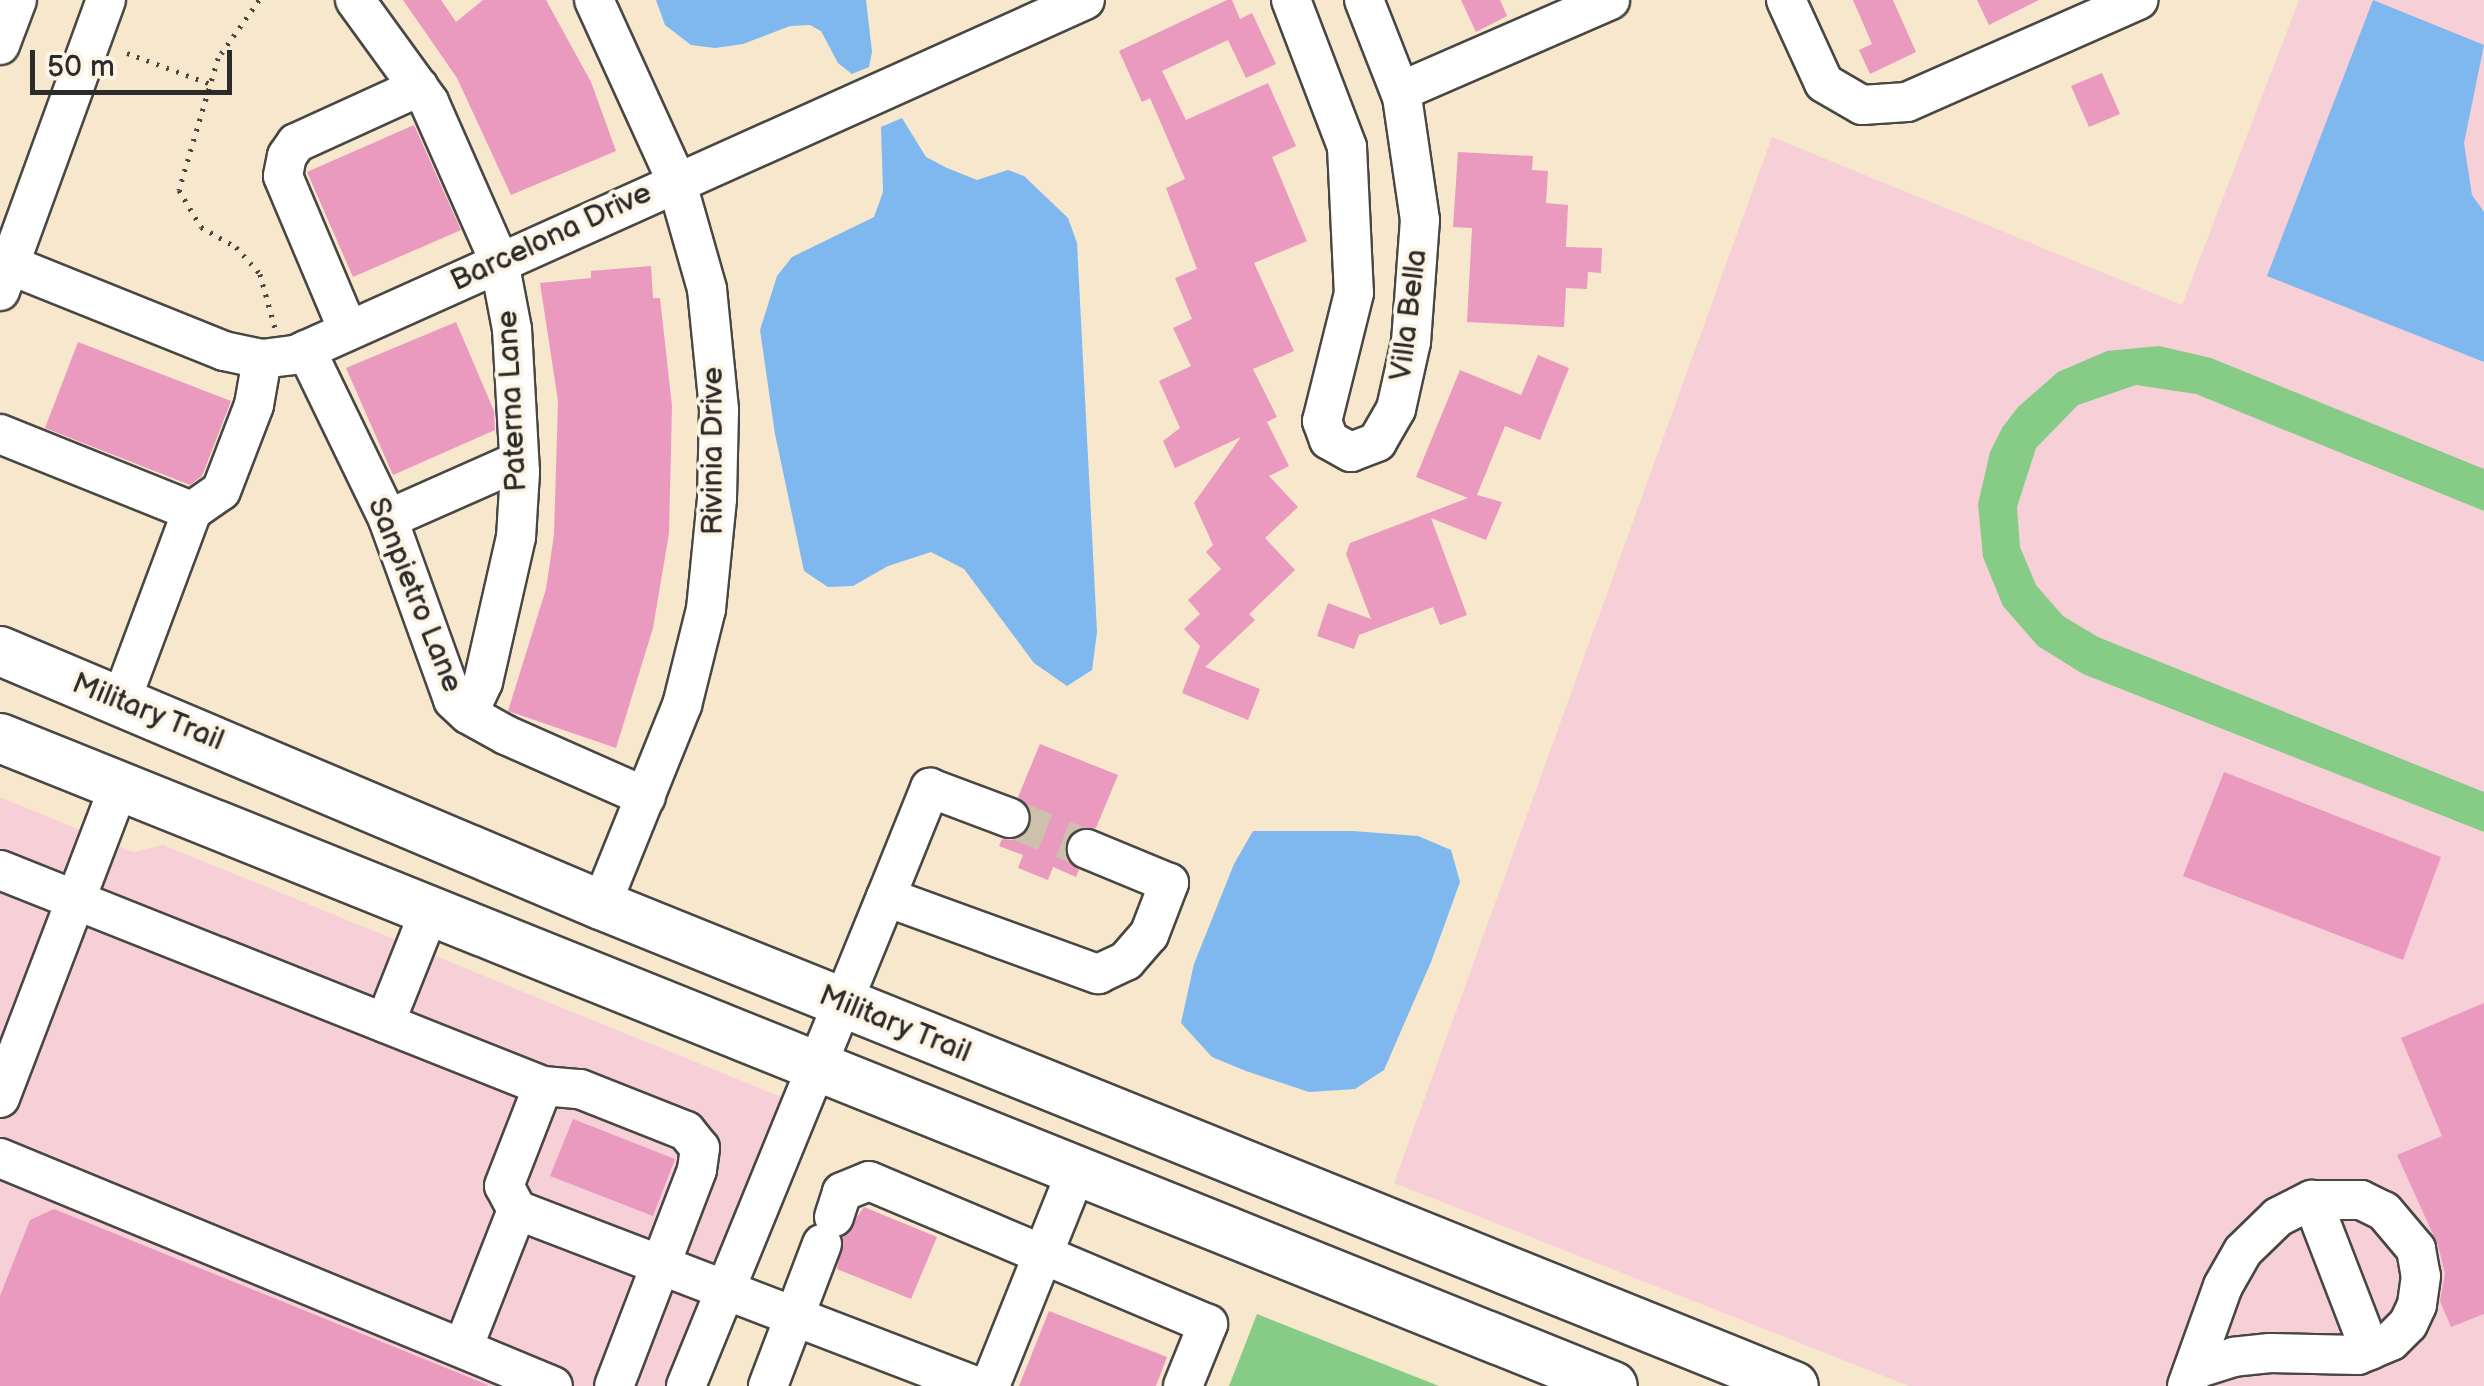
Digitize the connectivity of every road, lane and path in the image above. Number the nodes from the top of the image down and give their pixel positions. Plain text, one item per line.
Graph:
1 (17, 0) edge
2 (106, 0) edge
3 (259, 0) edge
4 (355, 0) edge
5 (594, 0) edge
6 (1085, 0) edge
7 (1291, 0) edge
8 (1364, 0) edge
9 (1610, 0) edge
10 (1786, 0) edge
11 (2138, 0) edge
12 (0, 44) edge
13 (127, 53) dead end
14 (211, 84) junction
15 (419, 87) junction
16 (1400, 91) junction
17 (1408, 131) junction
18 (1348, 146) junction
19 (676, 180) junction
20 (499, 261) junction
21 (5, 278) edge
22 (348, 330) junction
23 (281, 348) junction
24 (0, 434) edge
25 (519, 461) junction
26 (192, 511) junction
27 (388, 519) junction
28 (0, 651) edge
29 (121, 701) junction
30 (468, 714) junction
31 (0, 738) edge
32 (119, 787) junction
33 (646, 797) junction
34 (1010, 818) tunnel mouth
35 (1088, 849) tunnel mouth
36 (0, 870) edge
37 (886, 897) junction
38 (76, 900) junction
39 (601, 905) junction
40 (430, 910) junction
41 (841, 1002) junction
42 (385, 1023) junction
43 (814, 1064) junction
44 (543, 1086) junction
45 (0, 1098) edge
46 (0, 1158) edge
47 (1077, 1170) junction
48 (2312, 1200) junction
49 (517, 1210) junction
50 (1043, 1254) junction
51 (661, 1265) junction
52 (725, 1289) junction
53 (794, 1316) junction
54 (463, 1348) junction
55 (2370, 1350) junction
56 (2190, 1378) edge
57 (552, 1386) edge
58 (614, 1386) edge
59 (686, 1386) edge
60 (768, 1386) edge
61 (975, 1386) edge
62 (990, 1386) edge
63 (1183, 1386) edge
64 (1613, 1386) edge
65 (1794, 1386) edge

1 - 12 street
2 - 21 street
3 - 14 path
4 - 15 street, Paterna Lane
5 - 19 street, Rivinia Drive
6 - 19 street, Barcelona Drive
7 - 18 street, Villa Bella
8 - 16 street, Villa Bella
9 - 16 street
10 - 11 street
13 - 14 path
14 - 23 path
15 - 20 street, Paterna Lane
15 - 22 street
16 - 17 street, Villa Bella
17 - 18 street
17 - 18 street, Villa Bella
19 - 20 street, Barcelona Drive
19 - 33 street, Rivinia Drive
20 - 22 street, Barcelona Drive
20 - 25 street, Paterna Lane
21 - 23 street
22 - 23 street, Barcelona Drive
23 - 26 street
23 - 27 street, Sanpietro Lane
24 - 26 street
25 - 27 street
25 - 30 street, Paterna Lane
26 - 29 street
27 - 30 street, Sanpietro Lane
28 - 29 main road, Military Trail
29 - 39 main road, Military Trail
30 - 33 street, Sanpietro Lane
31 - 32 main road
32 - 38 street
32 - 40 main road
33 - 39 street, Rivinia Drive
34 - 37 street
35 - 37 street
36 - 38 street
37 - 41 street
38 - 42 street
38 - 45 street
39 - 41 main road, Military Trail
40 - 42 street
40 - 43 main road
41 - 43 street
41 - 65 main road, Military Trail
42 - 44 street
43 - 47 main road
43 - 52 street
44 - 49 street
44 - 51 street
46 - 54 street
47 - 50 street
47 - 64 main road
48 - 55 street
48 - 55 street
48 - 56 street
49 - 51 street
49 - 54 street
50 - 53 street
50 - 62 street
50 - 63 street
51 - 52 street
51 - 58 street
52 - 53 street
52 - 59 street
53 - 60 street
53 - 61 street
54 - 57 street
55 - 56 street

